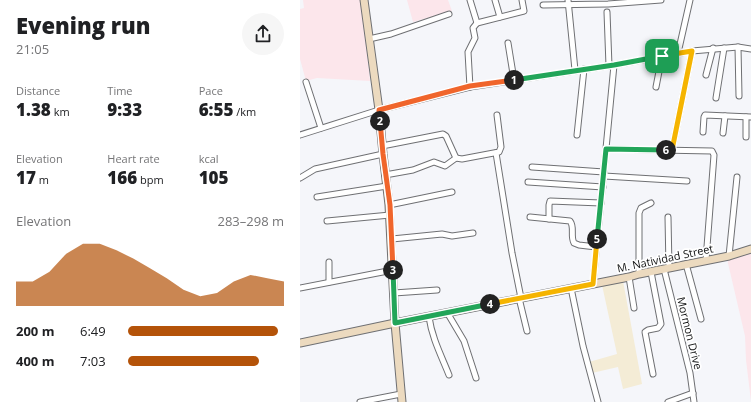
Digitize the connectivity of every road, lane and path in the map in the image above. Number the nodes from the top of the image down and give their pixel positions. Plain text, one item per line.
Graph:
1 (364, 0) edge
2 (470, 0) edge
3 (495, 0) edge
4 (522, 0) edge
5 (661, 0) edge
6 (690, 0) edge
7 (568, 3) edge
8 (543, 6) dead end
9 (608, 12) dead end
10 (449, 14) dead end
11 (500, 17) junction
12 (477, 23) junction
13 (369, 39) junction
14 (508, 43) dead end
15 (738, 47) junction
16 (713, 48) junction
17 (724, 48) junction
18 (751, 49) edge
19 (692, 51) junction
20 (678, 53) junction
21 (662, 56) junction
22 (611, 65) junction
23 (584, 69) junction
24 (575, 70) junction
25 (706, 75) dead end
26 (514, 80) junction
27 (306, 82) dead end
28 (470, 86) junction
29 (656, 87) dead end
30 (739, 96) dead end
31 (716, 98) dead end
32 (379, 110) junction
33 (497, 115) dead end
34 (725, 116) junction
35 (749, 117) edge
36 (321, 128) junction
37 (703, 132) dead end
38 (724, 134) dead end
39 (300, 135) edge
40 (577, 135) dead end
41 (746, 137) dead end
42 (382, 146) junction
43 (606, 149) junction
44 (672, 150) junction
45 (383, 154) junction
46 (496, 154) junction
47 (456, 158) junction
48 (532, 167) dead end
49 (604, 174) junction
50 (386, 175) junction
51 (737, 177) dead end
52 (300, 178) edge
53 (687, 181) dead end
54 (528, 182) dead end
55 (387, 186) junction
56 (603, 187) junction
57 (452, 192) dead end
58 (317, 197) dead end
59 (601, 202) junction
60 (651, 203) dead end
61 (390, 205) junction
62 (390, 215) junction
63 (530, 217) dead end
64 (668, 217) dead end
65 (549, 219) junction
66 (327, 222) dead end
67 (472, 233) dead end
68 (392, 239) junction
69 (596, 247) junction
70 (751, 249) edge
71 (729, 256) junction
72 (706, 260) junction
73 (329, 262) dead end
74 (686, 264) junction
75 (666, 268) junction
76 (393, 270) junction
77 (650, 272) junction
78 (639, 274) junction
79 (629, 277) junction
80 (330, 282) junction
81 (593, 284) junction
82 (300, 288) edge
83 (571, 288) junction
84 (437, 290) dead end
85 (394, 293) junction
86 (520, 298) junction
87 (634, 308) dead end
88 (448, 314) junction
89 (429, 317) junction
90 (701, 319) dead end
91 (395, 323) junction
92 (527, 331) dead end
93 (300, 343) edge
94 (653, 374) dead end
95 (449, 375) dead end
96 (476, 378) dead end
97 (693, 393) junction
98 (402, 398) edge
99 (360, 402) edge
100 (598, 402) edge
101 (668, 402) edge
102 (694, 402) edge

1 - 13 street
2 - 12 street
3 - 11 street
4 - 11 street
5 - 7 street
6 - 20 street
7 - 8 street
7 - 24 street
9 - 22 street
10 - 13 street
11 - 12 street
12 - 28 street
13 - 32 street
14 - 26 street
15 - 17 street
15 - 18 street
15 - 30 street
16 - 17 street
16 - 19 street
16 - 25 street
17 - 31 street
19 - 20 street
19 - 44 street
20 - 21 street
21 - 22 street
21 - 29 street
22 - 23 street
22 - 43 street
23 - 24 street
23 - 40 street
24 - 26 street
26 - 28 street
27 - 36 street
28 - 32 street
32 - 36 street
32 - 42 street
33 - 46 street
34 - 35 street
34 - 37 street
34 - 38 street
35 - 41 street
36 - 39 street
42 - 45 street
42 - 47 street
43 - 44 street
43 - 49 street
44 - 72 street
45 - 50 street
45 - 52 street
46 - 47 street
46 - 86 street
47 - 50 street
48 - 49 street
49 - 53 street
49 - 56 street
50 - 55 street
51 - 71 street
54 - 56 street
55 - 58 street
55 - 61 street
56 - 59 street
57 - 61 street
59 - 65 street
59 - 69 street
60 - 78 street
61 - 62 street
62 - 66 street
62 - 68 street
63 - 65 street
64 - 75 street, Mormon Drive
65 - 69 street
67 - 68 street
68 - 76 street
69 - 81 street
70 - 71 street, M. Natividad Street
71 - 72 street, M. Natividad Street
72 - 74 street, M. Natividad Street
73 - 80 street
74 - 75 street, M. Natividad Street
74 - 90 street
75 - 77 street, M. Natividad Street
75 - 97 street, Mormon Drive
76 - 80 street
76 - 85 street
77 - 78 street, M. Natividad Street
77 - 94 street
78 - 79 street, M. Natividad Street
79 - 81 street, M. Natividad Street
79 - 87 street
80 - 82 street
81 - 83 street, M. Natividad Street
83 - 86 street, M. Natividad Street
83 - 100 street
84 - 85 street
85 - 91 street
86 - 88 street, M. Natividad Street
86 - 92 street
88 - 89 street, M. Natividad Street
88 - 96 street
89 - 91 street, M. Natividad Street
89 - 95 street
91 - 93 street, M. Natividad Street
91 - 98 street
97 - 101 street
97 - 102 street, Mormon Drive
98 - 99 street

